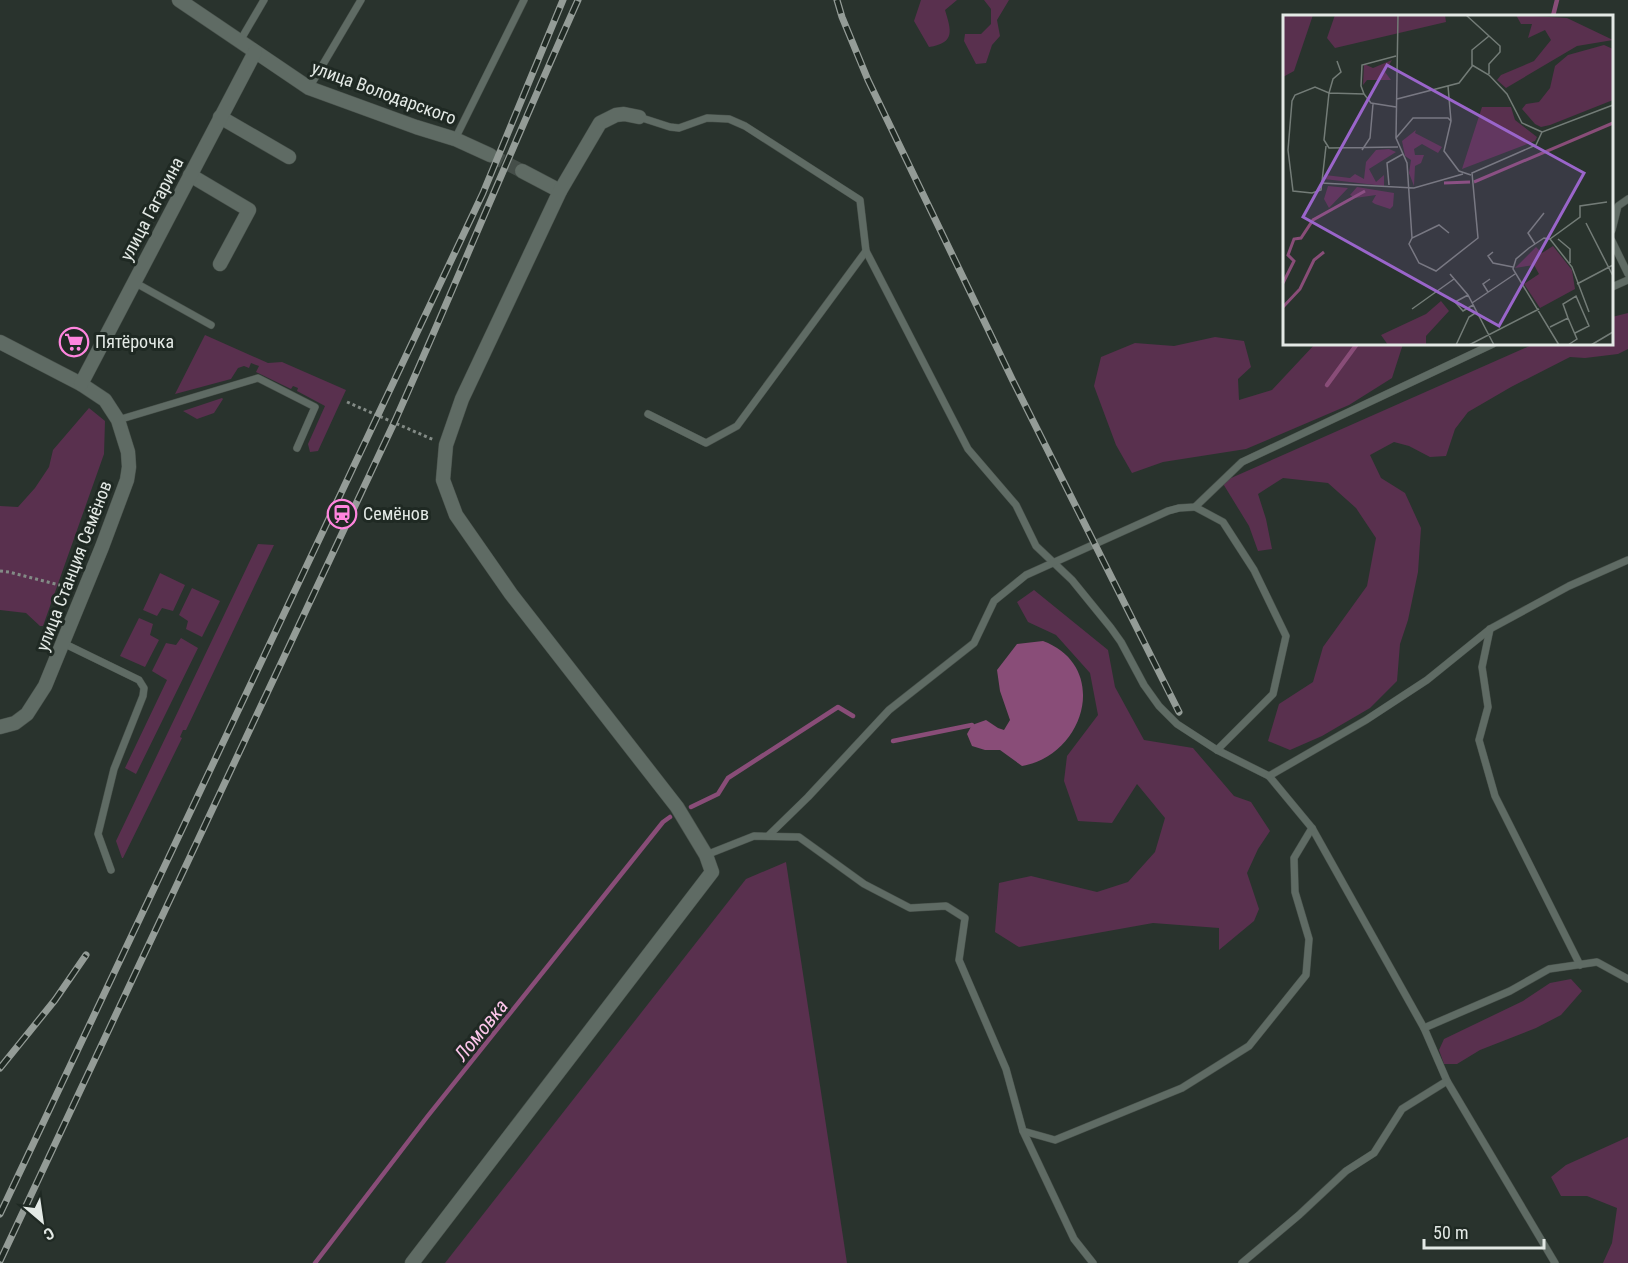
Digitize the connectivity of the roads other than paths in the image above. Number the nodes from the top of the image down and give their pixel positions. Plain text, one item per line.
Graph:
1 (264, 0) edge
2 (361, 0) edge
3 (524, 0) edge
4 (186, 2) edge
5 (240, 41) junction
6 (255, 52) junction
7 (309, 88) junction
8 (220, 117) junction
9 (639, 117) joint
10 (455, 139) junction
11 (490, 154) tunnel mouth
12 (289, 157) dead end
13 (522, 171) tunnel mouth
14 (190, 175) junction
15 (560, 191) junction
16 (1628, 199) edge
17 (1613, 223) edge
18 (1613, 245) edge
19 (866, 251) junction
20 (220, 264) dead end
21 (1628, 274) edge
22 (1628, 280) edge
23 (134, 282) junction
24 (1613, 286) edge
25 (211, 325) dead end
26 (0, 342) edge
27 (1491, 345) edge
28 (81, 384) junction
29 (648, 414) dead end
30 (118, 420) junction
31 (297, 448) dead end
32 (1195, 507) junction
33 (1628, 560) edge
34 (1054, 562) junction
35 (1490, 629) junction
36 (63, 643) junction
37 (0, 727) edge
38 (1217, 750) junction
39 (1269, 776) junction
40 (1312, 828) junction
41 (768, 836) junction
42 (706, 855) junction
43 (111, 870) dead end
44 (1580, 965) junction
45 (1628, 980) edge
46 (1424, 1028) junction
47 (1447, 1081) junction
48 (1023, 1131) junction
49 (412, 1263) edge
50 (1093, 1263) edge
51 (1242, 1263) edge
52 (1555, 1263) edge

1 - 5 lane
2 - 7 lane
3 - 10 lane
4 - 5 street, улица Володарского
5 - 6 street, улица Володарского
6 - 7 street, улица Володарского
6 - 8 street, улица Гагарина
7 - 10 street, улица Володарского
8 - 12 street
8 - 14 street, улица Гагарина
9 - 15 street
9 - 19 lane
10 - 11 street, улица Володарского
13 - 15 street
14 - 20 street
14 - 23 street, улица Гагарина
15 - 42 street
16 - 17 lane
18 - 21 lane
19 - 29 lane
19 - 34 lane
22 - 24 lane
23 - 25 lane
23 - 28 street, улица Гагарина
26 - 28 street
27 - 32 lane
28 - 30 street, улица Станция Семёнов
30 - 31 lane
30 - 36 street, улица Станция Семёнов
32 - 34 lane
32 - 38 lane
33 - 35 lane
34 - 38 lane
34 - 41 lane
35 - 39 lane
35 - 44 lane
36 - 37 street, улица Станция Семёнов
36 - 43 lane
38 - 39 lane
39 - 40 lane
40 - 46 lane
40 - 48 lane
41 - 42 lane
41 - 48 lane
42 - 49 street
44 - 45 lane
44 - 46 lane
46 - 47 lane
47 - 51 lane
47 - 52 lane
48 - 50 lane

